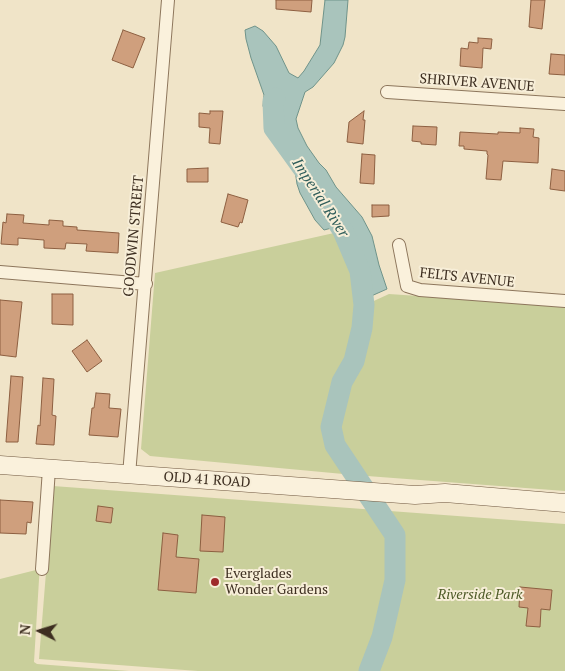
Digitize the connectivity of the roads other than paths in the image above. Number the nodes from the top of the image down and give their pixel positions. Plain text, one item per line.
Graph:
1 (168, 0) edge
2 (387, 92) dead end
3 (565, 104) edge
4 (399, 245) dead end
5 (0, 272) edge
6 (146, 284) junction
7 (565, 301) edge
8 (0, 466) edge
9 (49, 469) junction
10 (129, 475) junction
11 (415, 495) junction
12 (565, 503) edge
13 (565, 513) edge
14 (42, 569) dead end

1 - 6 street, GOODWIN STREET
2 - 3 street, SHRIVER AVENUE
4 - 7 street, FELTS AVENUE
5 - 6 street
6 - 10 street, GOODWIN STREET
8 - 9 street, OLD 41 ROAD
9 - 10 street, OLD 41 ROAD
9 - 14 street
10 - 11 street, OLD 41 ROAD
11 - 12 street, OLD 41 ROAD
11 - 13 street, OLD 41 ROAD

